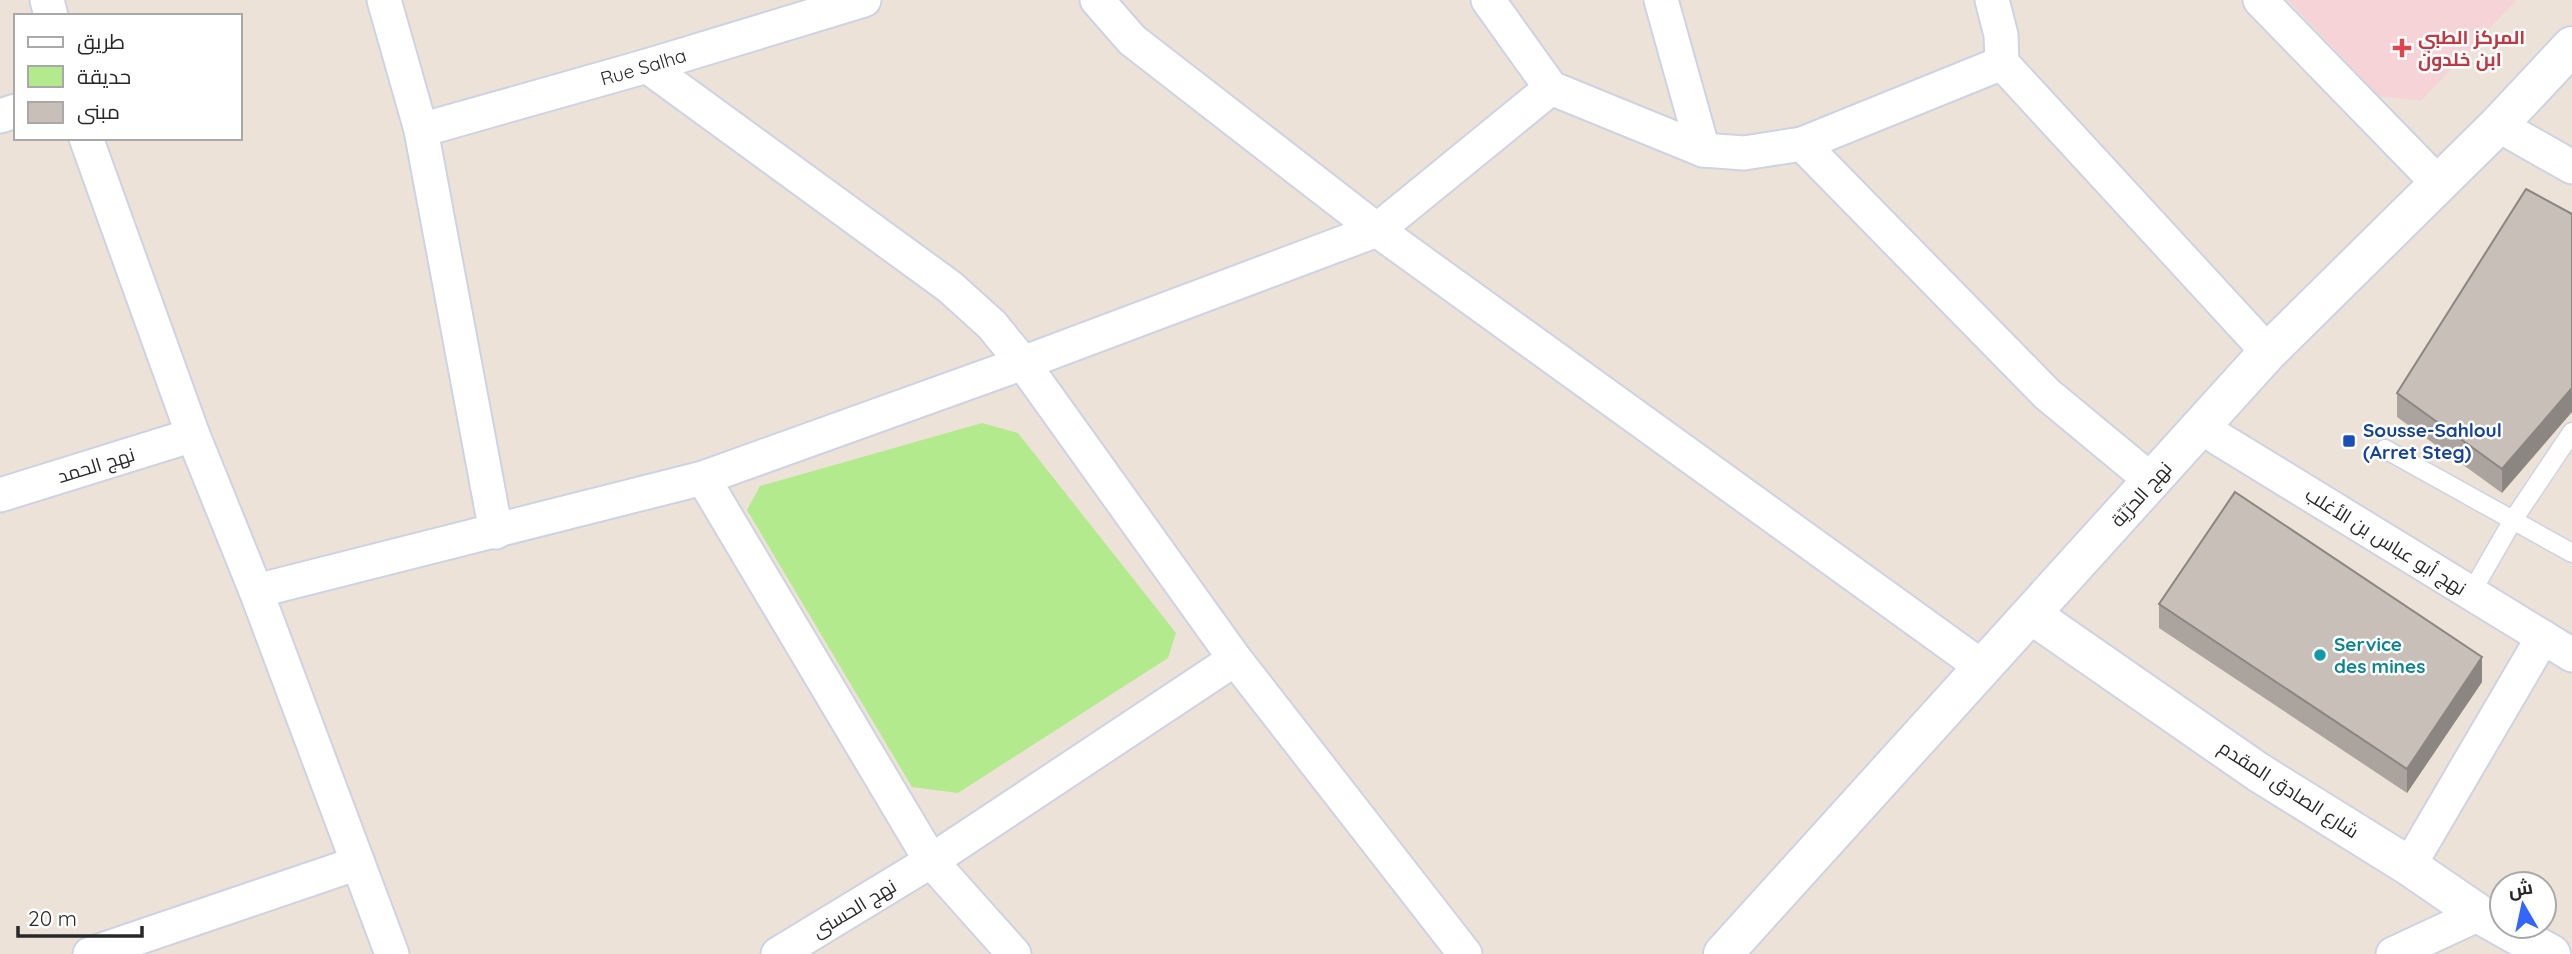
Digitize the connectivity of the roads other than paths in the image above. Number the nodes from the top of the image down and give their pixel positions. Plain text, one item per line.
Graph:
1 (384, 0) edge
2 (864, 0) edge
3 (1097, 0) edge
4 (1488, 0) edge
5 (1661, 0) edge
6 (1992, 0) edge
7 (2260, 0) edge
8 (2572, 46) edge
9 (2001, 63) junction
10 (647, 66) junction
11 (1551, 88) junction
12 (2498, 125) junction
13 (421, 130) junction
14 (87, 140) edge
15 (1802, 144) junction
16 (1703, 150) junction
17 (2572, 167) edge
18 (2438, 183) junction
19 (1377, 230) junction
20 (2268, 352) junction
21 (1023, 363) junction
22 (2200, 427) junction
23 (2572, 432) edge
24 (193, 435) junction
25 (2385, 449) dead end
26 (704, 478) junction
27 (2152, 481) junction
28 (0, 495) edge
29 (2513, 520) junction
30 (496, 531) junction
31 (2572, 553) edge
32 (256, 591) junction
33 (2471, 593) junction
34 (2032, 615) junction
35 (2543, 637) junction
36 (2572, 655) edge
37 (1235, 659) junction
38 (1982, 667) junction
39 (931, 861) junction
40 (358, 863) junction
41 (2409, 866) junction
42 (2479, 914) junction
43 (90, 954) edge
44 (392, 954) edge
45 (778, 954) edge
46 (1014, 954) edge
47 (1465, 954) edge
48 (1723, 954) edge
49 (2393, 954) edge
50 (2551, 954) edge

1 - 13 street
2 - 10 street, Rue Salha
3 - 19 street
4 - 11 street
5 - 16 street
6 - 9 street
7 - 18 street
8 - 12 main road, نهج الحرّيّة
9 - 15 street
9 - 20 street
10 - 13 street, Rue Salha
10 - 21 street
11 - 16 street
11 - 19 street
12 - 17 street
12 - 18 main road, نهج الحرّيّة
13 - 30 street
14 - 24 street
15 - 16 street
15 - 27 street
18 - 20 main road, نهج الحرّيّة
19 - 21 street
19 - 38 street
20 - 22 main road, نهج الحرّيّة
21 - 26 street
21 - 37 street
22 - 27 main road, نهج الحرّيّة
22 - 33 street, نهج أبو عباس بن الأغلب
23 - 29 lane
24 - 28 street, نهج الحمد
24 - 32 street
25 - 29 lane
26 - 30 street
26 - 39 street
27 - 34 main road, نهج الحرّيّة
29 - 31 lane
29 - 33 lane
30 - 32 street
32 - 40 street
33 - 35 street, نهج أبو عباس بن الأغلب
34 - 38 main road, نهج الحرّيّة
34 - 41 main road, شارع الصادق المقدم
35 - 36 street, نهج أبو عباس بن الأغلب
35 - 41 street
37 - 39 street, نهج الحسنى
37 - 47 street
38 - 48 main road, نهج الحرّيّة
39 - 45 street, نهج الحسنى
39 - 46 street
40 - 43 street
40 - 44 street
41 - 42 main road, شارع الصادق المقدم
42 - 49 street
42 - 50 main road, شارع الصادق المقدم

